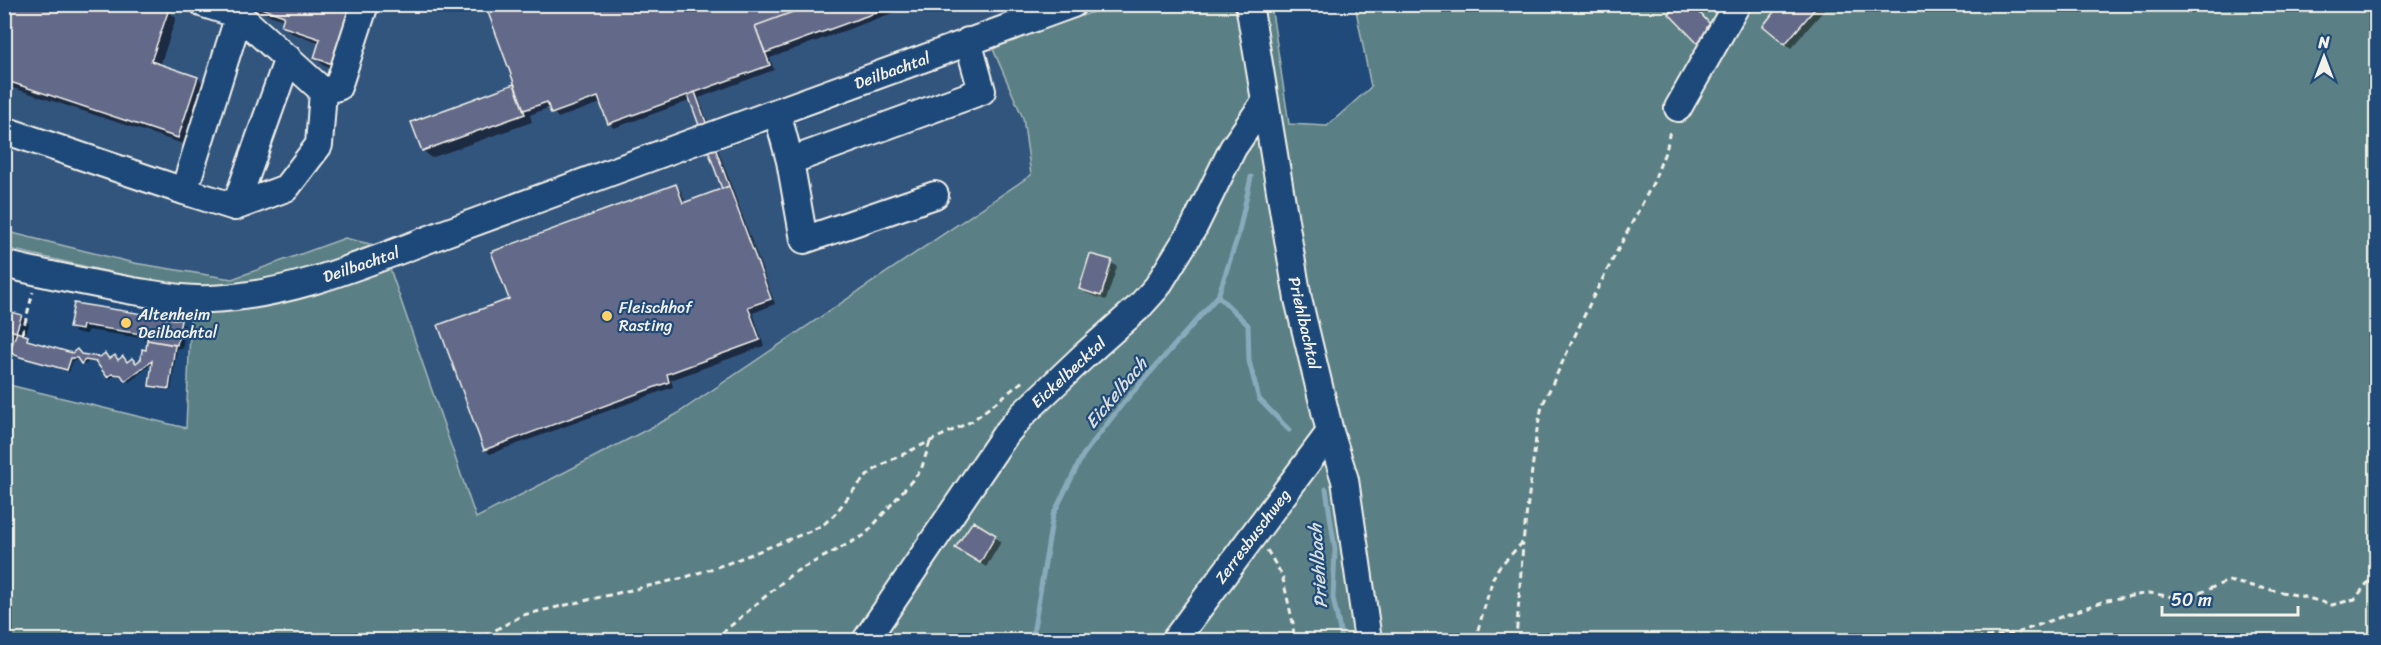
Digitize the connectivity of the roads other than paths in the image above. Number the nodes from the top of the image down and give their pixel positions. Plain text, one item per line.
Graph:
1 (204, 4) edge
2 (365, 4) edge
3 (1073, 4) edge
4 (1249, 4) edge
5 (1737, 4) edge
6 (239, 15) junction
7 (968, 41) junction
8 (288, 58) junction
9 (323, 91) junction
10 (1264, 103) junction
11 (1678, 108) road end
12 (777, 112) junction
13 (4, 130) edge
14 (790, 161) junction
15 (184, 191) junction
16 (935, 195) dead end
17 (235, 207) junction
18 (4, 264) edge
19 (1330, 432) junction
20 (866, 640) edge
21 (1175, 640) edge
22 (1368, 640) edge

1 - 6 street
2 - 9 street
3 - 7 street, Deilbachtal
4 - 10 street, Priehlbachtal
5 - 11 street
6 - 8 street
6 - 15 street
7 - 12 street, Deilbachtal
7 - 14 street
8 - 9 street
8 - 17 street
9 - 17 street
10 - 19 street, Priehlbachtal
10 - 20 street, Eickelbecktal
12 - 14 street
12 - 18 street, Deilbachtal
13 - 15 street
14 - 16 street
15 - 17 street
19 - 21 street, Zerresbuschweg
19 - 22 street, Priehlbachtal

